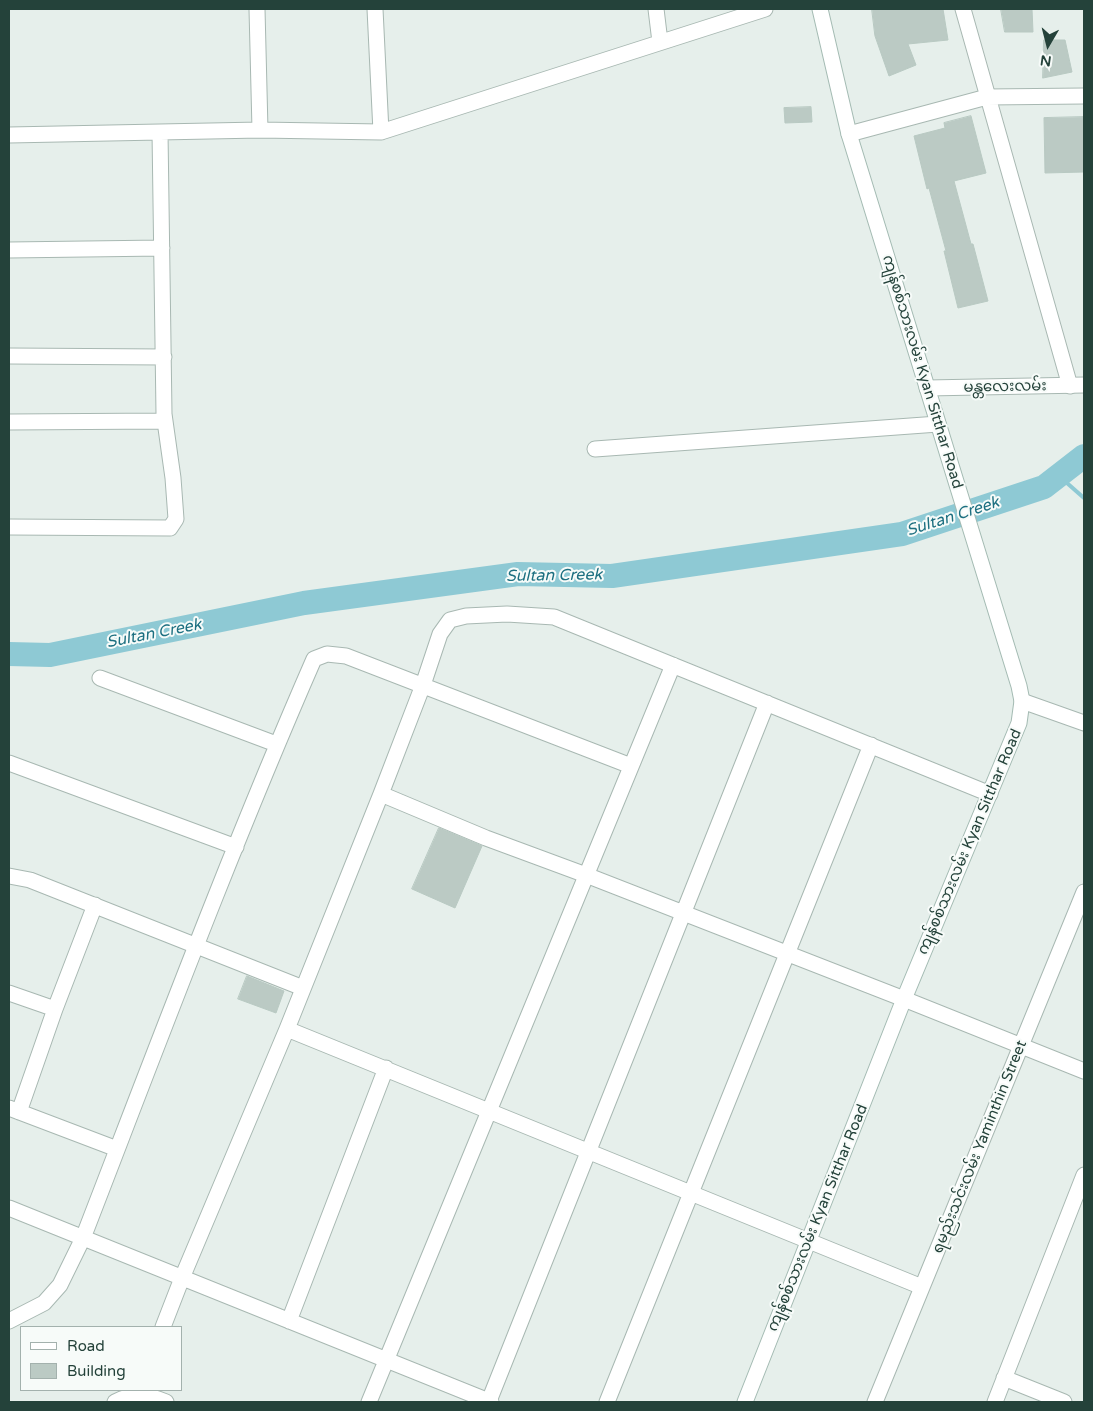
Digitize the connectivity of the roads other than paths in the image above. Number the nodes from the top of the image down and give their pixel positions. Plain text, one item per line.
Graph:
1 (257, 9) edge
2 (375, 9) edge
3 (656, 9) edge
4 (765, 9) edge
5 (820, 9) edge
6 (963, 9) edge
7 (660, 42) junction
8 (1084, 96) edge
9 (987, 97) junction
10 (260, 130) junction
11 (160, 132) junction
12 (381, 132) junction
13 (849, 134) junction
14 (9, 135) edge
15 (162, 248) junction
16 (9, 250) edge
17 (9, 356) edge
18 (164, 357) junction
19 (1077, 385) edge
20 (927, 388) junction
21 (165, 421) junction
22 (9, 422) edge
23 (938, 424) junction
24 (595, 449) dead end
25 (9, 527) edge
26 (673, 665) junction
27 (100, 678) dead end
28 (423, 685) junction
29 (1022, 700) junction
30 (767, 703) junction
31 (1084, 723) edge
32 (276, 744) junction
33 (871, 745) junction
34 (9, 763) edge
35 (631, 766) junction
36 (381, 794) junction
37 (990, 794) junction
38 (236, 847) junction
39 (586, 875) junction
40 (9, 876) edge
41 (1084, 892) edge
42 (95, 905) junction
43 (683, 913) junction
44 (196, 945) junction
45 (787, 954) junction
46 (303, 988) junction
47 (9, 993) edge
48 (904, 999) junction
49 (55, 1008) junction
50 (287, 1028) junction
51 (1021, 1046) junction
52 (386, 1068) junction
53 (1084, 1071) edge
54 (14, 1110) edge
55 (490, 1110) junction
56 (117, 1148) junction
57 (588, 1151) junction
58 (1084, 1174) edge
59 (691, 1192) junction
60 (9, 1208) edge
61 (83, 1238) junction
62 (809, 1241) junction
63 (182, 1278) junction
64 (922, 1287) junction
65 (9, 1321) edge
66 (289, 1321) junction
67 (163, 1326) edge
68 (387, 1360) junction
69 (1004, 1378) junction
70 (138, 1392) edge
71 (116, 1402) edge
72 (166, 1402) edge
73 (370, 1402) edge
74 (490, 1402) edge
75 (607, 1402) edge
76 (746, 1402) edge
77 (875, 1402) edge
78 (994, 1402) edge
79 (1064, 1402) edge

1 - 10 street
2 - 12 street
3 - 7 street
4 - 7 street
5 - 13 street, ကျန်စစ်သားလမ်း Kyan Sitthar Road
6 - 9 street
7 - 12 street
8 - 9 street
9 - 13 street
9 - 19 street
10 - 11 street
10 - 12 street
11 - 14 street
11 - 15 street
13 - 20 street, ကျန်စစ်သားလမ်း Kyan Sitthar Road
15 - 16 street
15 - 18 street
17 - 18 street
18 - 21 street
19 - 20 street, မန္တလေးလမ်း
20 - 23 street, ကျန်စစ်သားလမ်း Kyan Sitthar Road
21 - 22 street
21 - 25 street
23 - 24 street
23 - 29 street, ကျန်စစ်သားလမ်း Kyan Sitthar Road
26 - 28 street
26 - 30 street
26 - 35 street
27 - 32 street
28 - 32 street
28 - 35 street
28 - 36 street
29 - 31 street
29 - 37 street, ကျန်စစ်သားလမ်း Kyan Sitthar Road
30 - 33 street
30 - 43 street
32 - 38 street
33 - 37 street
33 - 45 street
34 - 38 street
35 - 39 street
36 - 39 street
36 - 46 street
37 - 48 street, ကျန်စစ်သားလမ်း Kyan Sitthar Road
38 - 44 street
39 - 43 street
39 - 55 street
40 - 42 street
41 - 51 street, ရမည်းသင်းလမ်း Yaminthin Street
42 - 44 street
42 - 49 street
43 - 45 street
43 - 57 street
44 - 46 street
44 - 56 street
45 - 48 street
45 - 59 street
46 - 50 street
47 - 49 street
48 - 51 street
48 - 62 street, ကျန်စစ်သားလမ်း Kyan Sitthar Road
49 - 54 street
50 - 52 street
50 - 63 street
51 - 53 street
51 - 64 street, ရမည်းသင်းလမ်း Yaminthin Street
52 - 55 street
52 - 66 street
54 - 56 street
55 - 57 street
55 - 68 street
56 - 61 street
57 - 59 street
57 - 74 street
58 - 69 street
59 - 62 street
59 - 75 street
60 - 61 street
61 - 63 street
61 - 65 street
62 - 64 street
62 - 76 street, ကျန်စစ်သားလမ်း Kyan Sitthar Road
63 - 66 street
63 - 67 street
64 - 77 street, ရမည်းသင်းလမ်း Yaminthin Street
66 - 68 street
68 - 73 street
68 - 74 street
69 - 78 street
69 - 79 street
70 - 71 street
70 - 72 street

